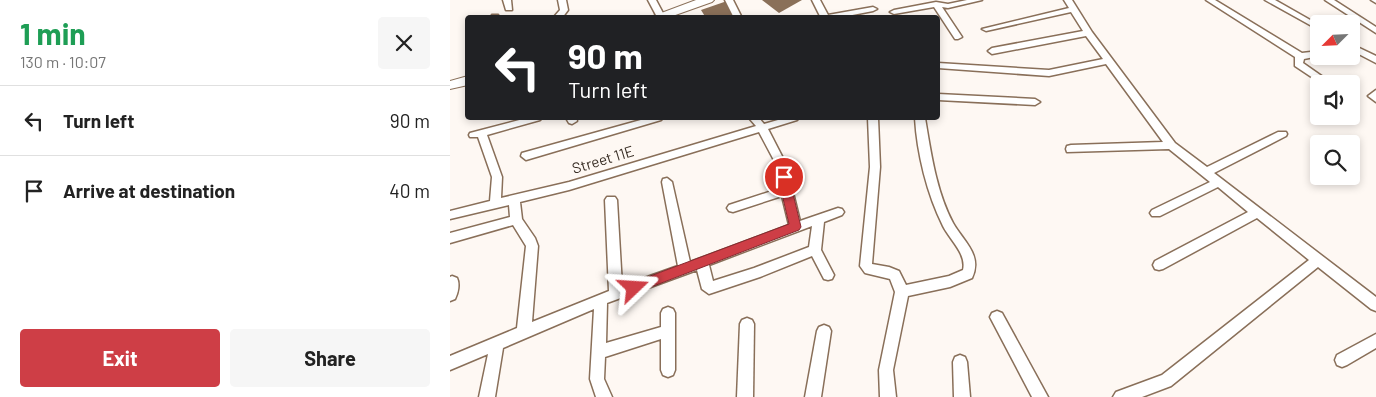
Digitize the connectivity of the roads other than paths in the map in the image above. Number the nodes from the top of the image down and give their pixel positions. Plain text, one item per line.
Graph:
1 (562, 0) edge
2 (652, 0) edge
3 (708, 0) edge
4 (722, 0) edge
5 (729, 0) edge
6 (816, 0) edge
7 (978, 0) edge
8 (1210, 0) edge
9 (1269, 0) edge
10 (1329, 0) edge
11 (694, 2) edge
12 (938, 3) edge
13 (1070, 5) edge
14 (873, 9) dead end
15 (894, 12) dead end
16 (560, 15) edge
17 (660, 15) edge
18 (665, 15) edge
19 (668, 15) edge
20 (734, 15) edge
21 (822, 15) edge
22 (831, 15) edge
23 (948, 22) junction
24 (1310, 23) edge
25 (940, 24) edge
26 (986, 28) dead end
27 (1376, 31) edge
28 (1088, 33) junction
29 (958, 37) dead end
30 (1360, 51) edge
31 (992, 52) dead end
32 (1310, 55) edge
33 (1300, 56) junction
34 (1376, 60) edge
35 (1108, 61) junction
36 (940, 66) edge
37 (465, 75) edge
38 (1315, 75) edge
39 (450, 79) edge
40 (465, 81) edge
41 (450, 85) edge
42 (1376, 93) edge
43 (940, 97) edge
44 (1376, 99) edge
45 (1035, 102) dead end
46 (530, 120) edge
47 (642, 120) edge
48 (756, 120) edge
49 (788, 120) edge
50 (873, 120) edge
51 (920, 120) edge
52 (626, 122) edge
53 (762, 128) junction
54 (1282, 134) dead end
55 (1171, 145) junction
56 (1071, 149) dead end
57 (526, 156) dead end
58 (1206, 172) junction
59 (667, 182) dead end
60 (1219, 182) junction
61 (787, 190) junction
62 (514, 198) junction
63 (611, 200) dead end
64 (495, 204) junction
65 (733, 208) dead end
66 (838, 212) dead end
67 (1258, 212) junction
68 (1156, 213) dead end
69 (450, 215) edge
70 (820, 218) junction
71 (516, 220) junction
72 (795, 227) junction
73 (450, 238) edge
74 (815, 250) junction
75 (1319, 260) junction
76 (702, 262) junction
77 (1160, 265) dead end
78 (685, 269) junction
79 (828, 275) dead end
80 (902, 292) junction
81 (616, 294) junction
82 (601, 300) junction
83 (1376, 305) edge
84 (668, 313) dead end
85 (997, 317) dead end
86 (747, 324) dead end
87 (524, 331) junction
88 (824, 331) dead end
89 (668, 332) junction
90 (1376, 341) edge
91 (497, 344) junction
92 (598, 352) junction
93 (1342, 360) dead end
94 (960, 362) dead end
95 (450, 363) edge
96 (668, 370) dead end
97 (487, 397) edge
98 (604, 397) edge
99 (745, 397) edge
100 (813, 397) edge
101 (888, 397) edge
102 (962, 397) edge
103 (1040, 397) edge
104 (1121, 397) edge

1 - 16 street
2 - 17 street
3 - 11 main road
4 - 19 main road
5 - 20 street
6 - 21 street
7 - 12 street
8 - 33 street
9 - 24 street
10 - 27 street
11 - 18 main road
12 - 15 street
12 - 23 street
13 - 26 street
13 - 28 street
14 - 22 street
23 - 25 street
23 - 29 street
28 - 31 street
28 - 35 street
30 - 34 street
32 - 33 street
33 - 38 street
35 - 36 street
35 - 55 street
37 - 39 main road
40 - 41 main road
42 - 44 street
43 - 45 street
46 - 64 street
47 - 52 street
48 - 53 street
49 - 53 street, Street 11E
50 - 80 street
51 - 80 street
52 - 57 street
53 - 61 street
53 - 62 street, Street 11E
54 - 58 street
55 - 56 street
55 - 58 street
58 - 60 street
59 - 78 street
60 - 67 street
60 - 68 street
61 - 65 street
61 - 72 street
62 - 64 street, Street 11E
62 - 71 street
63 - 81 street
64 - 69 street, Street 11E
66 - 70 street
67 - 75 street
67 - 77 street
70 - 72 street
70 - 74 street
71 - 73 street
71 - 87 street
72 - 76 street
74 - 76 street
74 - 79 street
75 - 83 street
75 - 104 street
76 - 78 street
78 - 81 street
80 - 101 street
81 - 82 street
82 - 87 street
82 - 92 street
84 - 89 street
85 - 103 street
86 - 99 street
87 - 91 street
88 - 100 street
89 - 92 street
89 - 96 street
90 - 93 street
91 - 95 street
91 - 97 street
92 - 98 street
94 - 102 street

